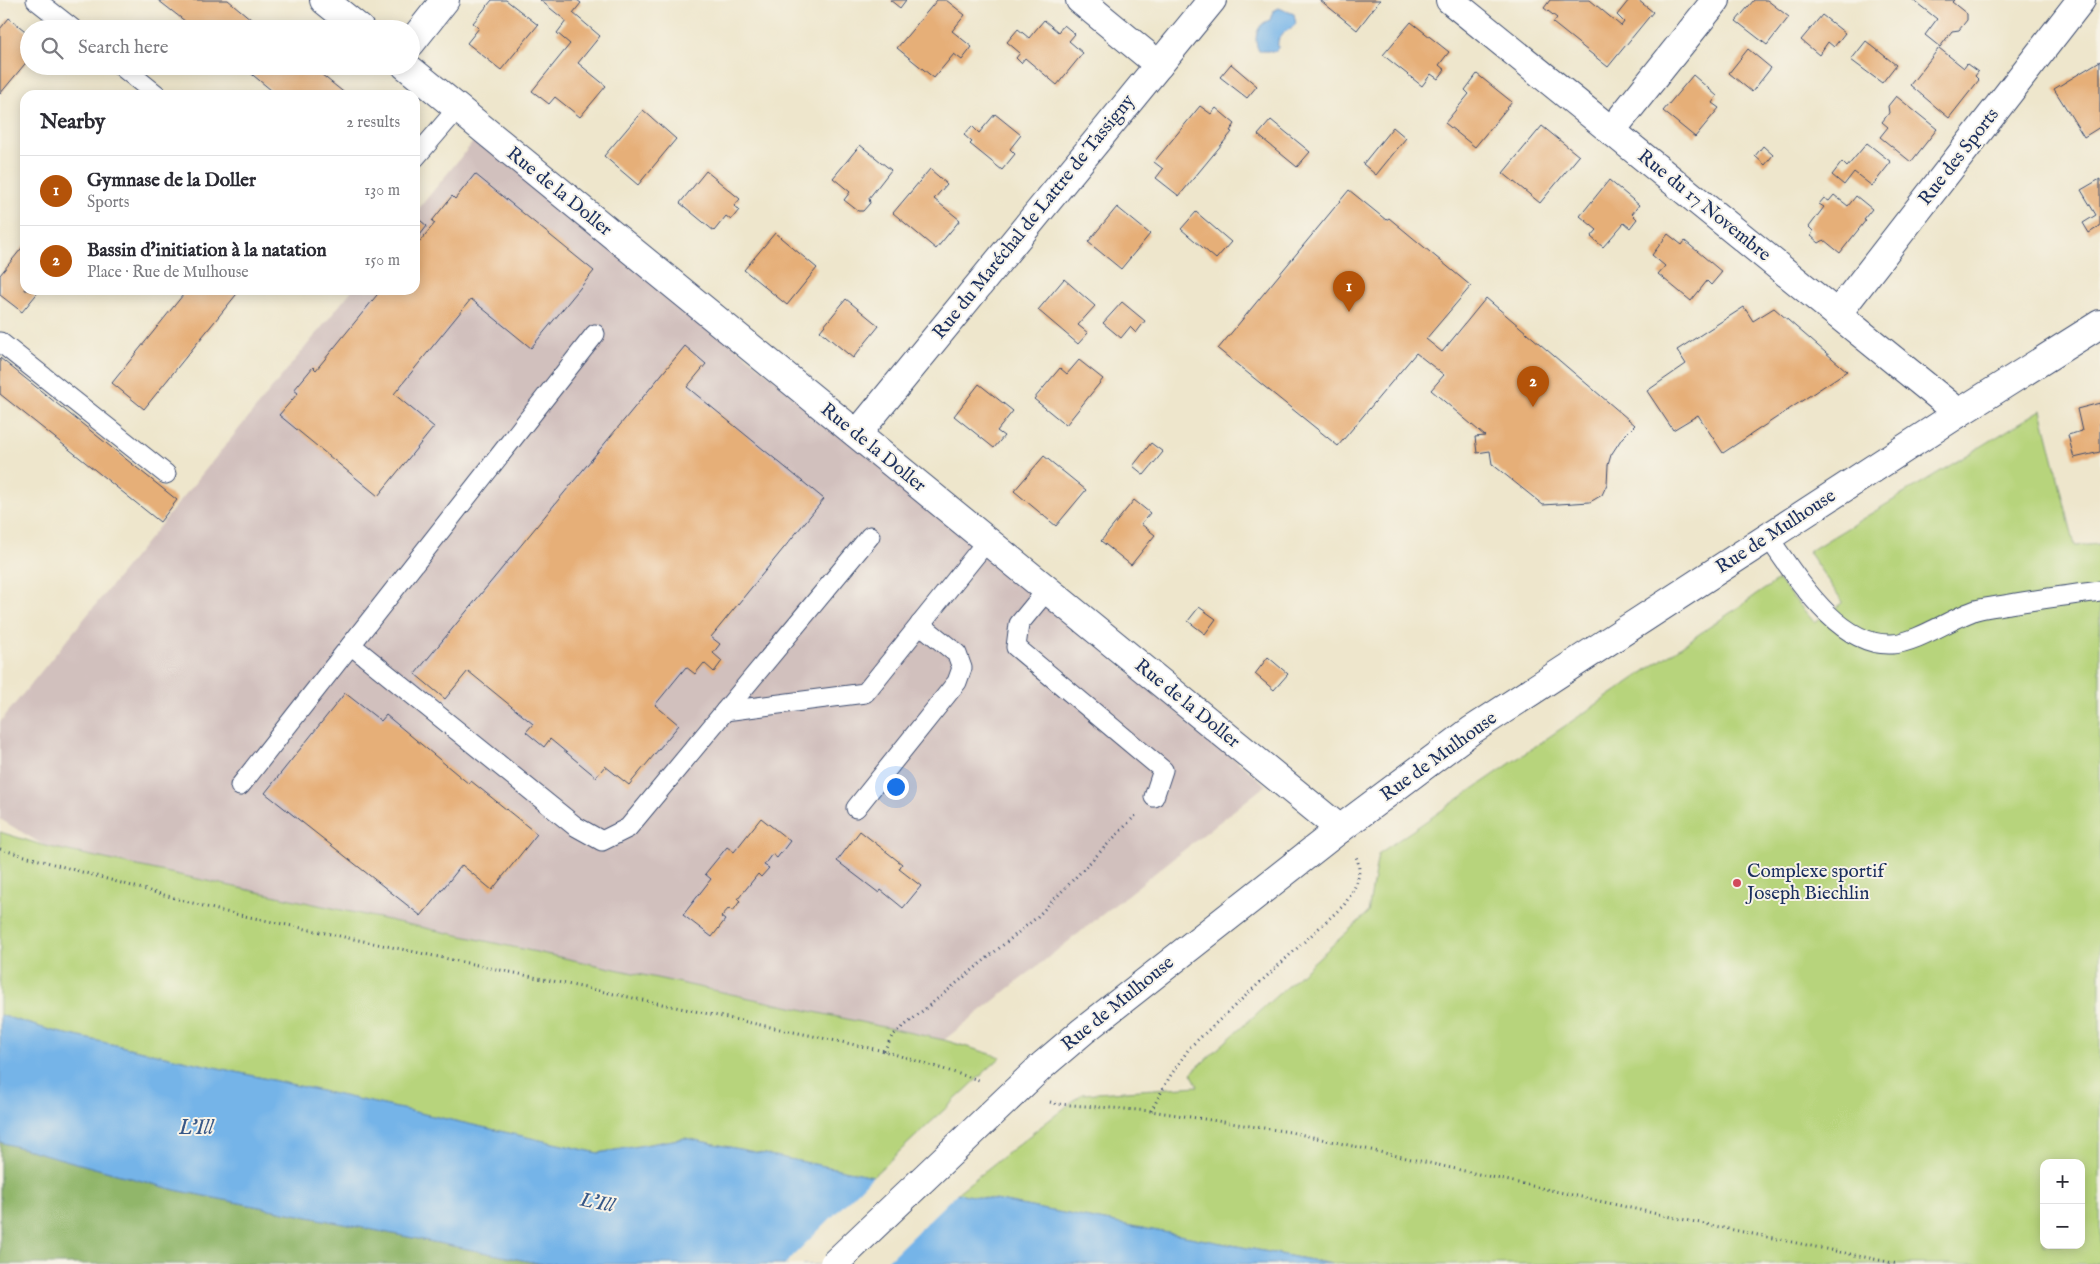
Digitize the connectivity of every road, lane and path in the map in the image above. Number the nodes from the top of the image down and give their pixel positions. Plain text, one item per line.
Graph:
1 (36, 0) edge
2 (324, 0) edge
3 (446, 0) edge
4 (1080, 0) edge
5 (1212, 0) edge
6 (1450, 0) edge
7 (1716, 0) edge
8 (2081, 0) edge
9 (62, 20) edge
10 (349, 20) edge
11 (420, 31) edge
12 (1160, 65) junction
13 (132, 75) edge
14 (417, 75) edge
15 (151, 90) edge
16 (458, 108) junction
17 (1611, 131) junction
18 (420, 152) edge
19 (1837, 314) junction
20 (2100, 324) edge
21 (595, 334) dead end
22 (0, 342) edge
23 (1959, 413) junction
24 (857, 434) junction
25 (166, 474) dead end
26 (870, 536) dead end
27 (1768, 537) junction
28 (987, 541) junction
29 (1047, 590) junction
30 (2100, 591) edge
31 (920, 624) junction
32 (351, 645) junction
33 (725, 711) junction
34 (240, 786) dead end
35 (1154, 797) joint
36 (856, 808) dead end
37 (1340, 829) junction
38 (0, 849) edge
39 (834, 1264) edge
40 (1898, 1264) edge

1 - 9 lane
2 - 10 street
3 - 11 street
4 - 12 street
5 - 12 street, Rue du Maréchal de Lattre de Tassigny
6 - 17 street, Rue du 17 Novembre
7 - 17 street
8 - 19 street, Rue des Sports
12 - 24 street, Rue du Maréchal de Lattre de Tassigny
13 - 15 lane
14 - 16 street, Rue de la Doller
16 - 18 lane
16 - 24 street, Rue de la Doller
17 - 19 street, Rue du 17 Novembre
19 - 23 street, Rue du 17 Novembre
20 - 23 street, Rue de Mulhouse
21 - 32 lane
22 - 25 lane
23 - 27 street, Rue de Mulhouse
24 - 28 street, Rue de la Doller
26 - 33 lane
27 - 30 lane
27 - 37 street, Rue de Mulhouse
28 - 29 street, Rue de la Doller
28 - 31 lane
29 - 35 lane
29 - 37 street, Rue de la Doller
31 - 33 lane
31 - 36 lane
32 - 33 lane
32 - 34 lane
35 - 38 path
37 - 39 street, Rue de Mulhouse, bridge
37 - 40 path

